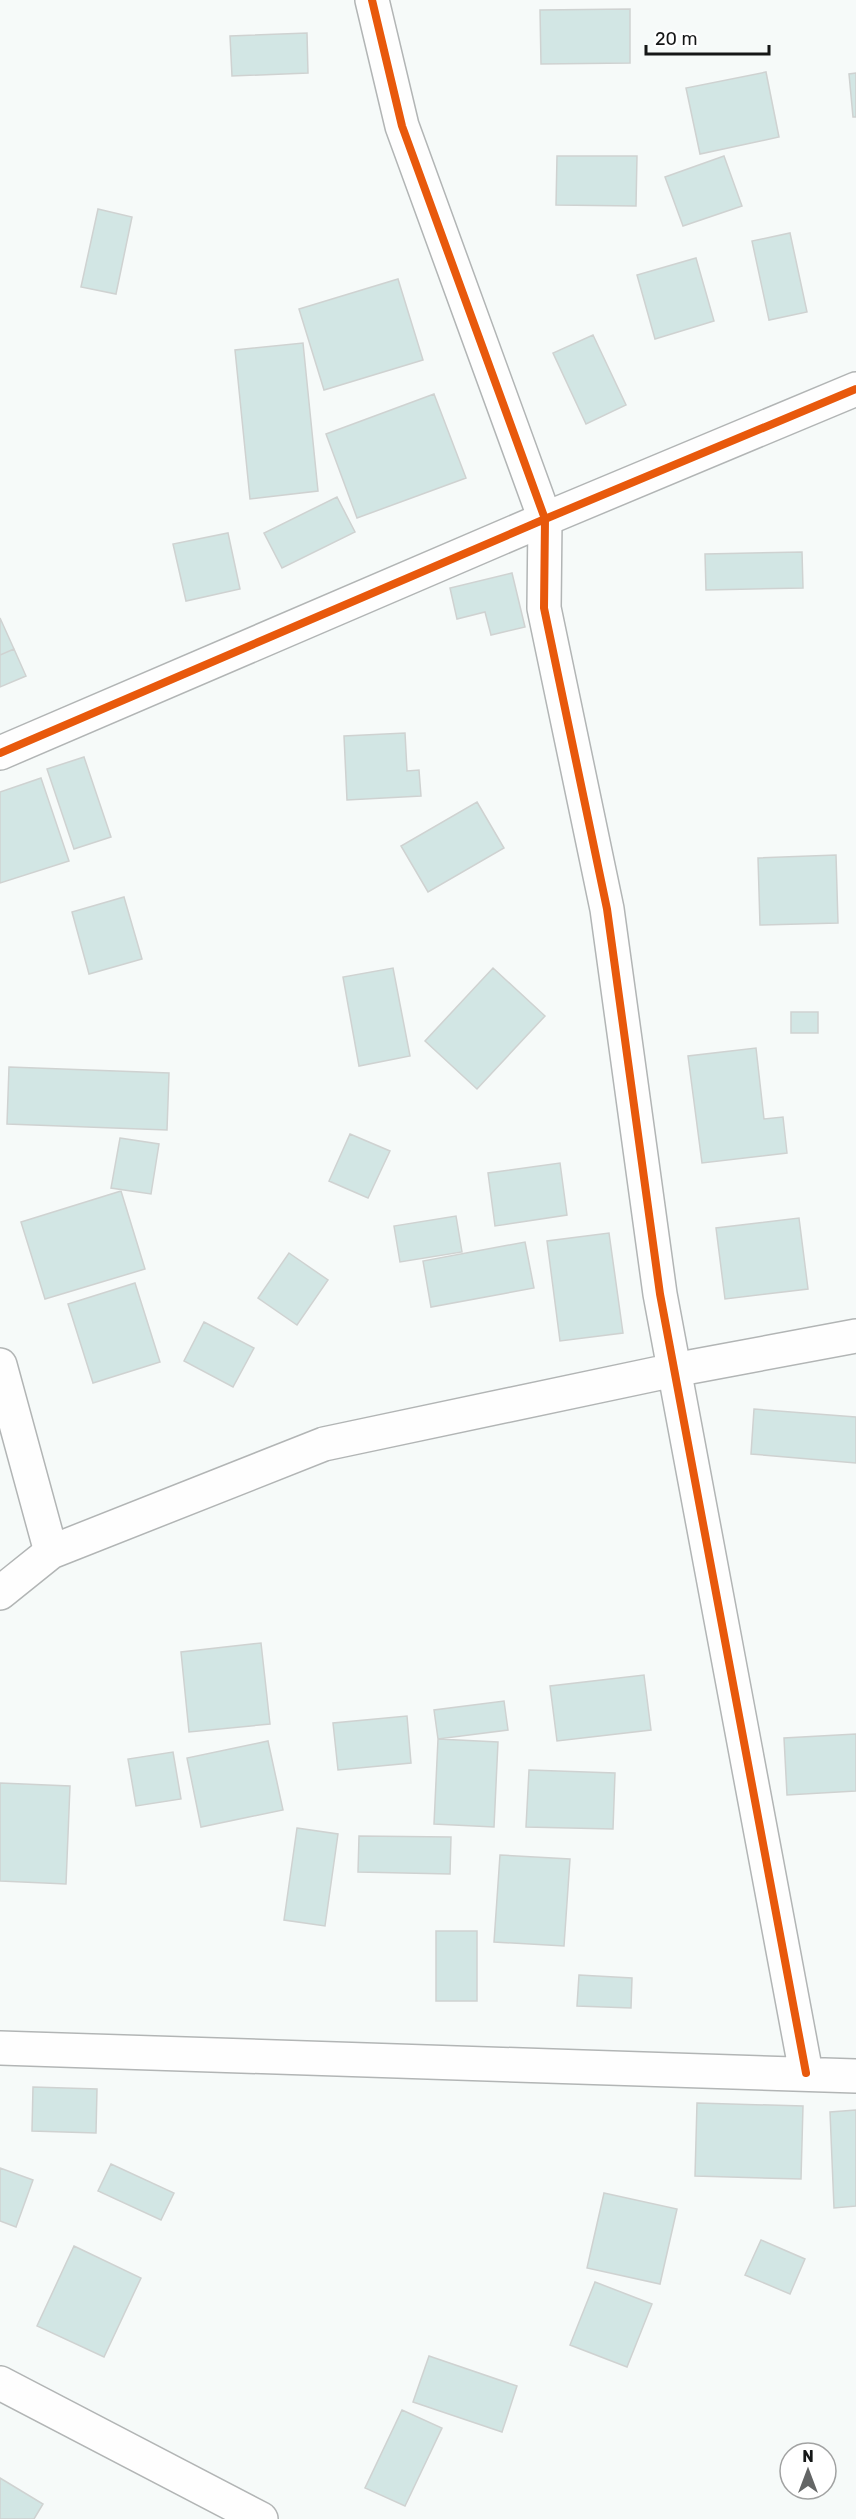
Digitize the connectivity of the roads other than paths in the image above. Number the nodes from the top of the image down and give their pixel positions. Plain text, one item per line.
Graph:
1 (372, 0) edge
2 (856, 389) edge
3 (545, 519) junction
4 (0, 753) edge
5 (856, 1336) edge
6 (0, 1365) edge
7 (674, 1370) junction
8 (51, 1552) junction
9 (0, 1593) edge
10 (0, 2048) edge
11 (806, 2073) junction
12 (856, 2076) edge
13 (0, 2383) edge
14 (261, 2519) edge

1 - 3 street
2 - 3 street
3 - 4 street
3 - 7 street
5 - 7 street
6 - 8 street
7 - 8 street
7 - 11 street
8 - 9 street
10 - 11 street
11 - 12 street
13 - 14 street

